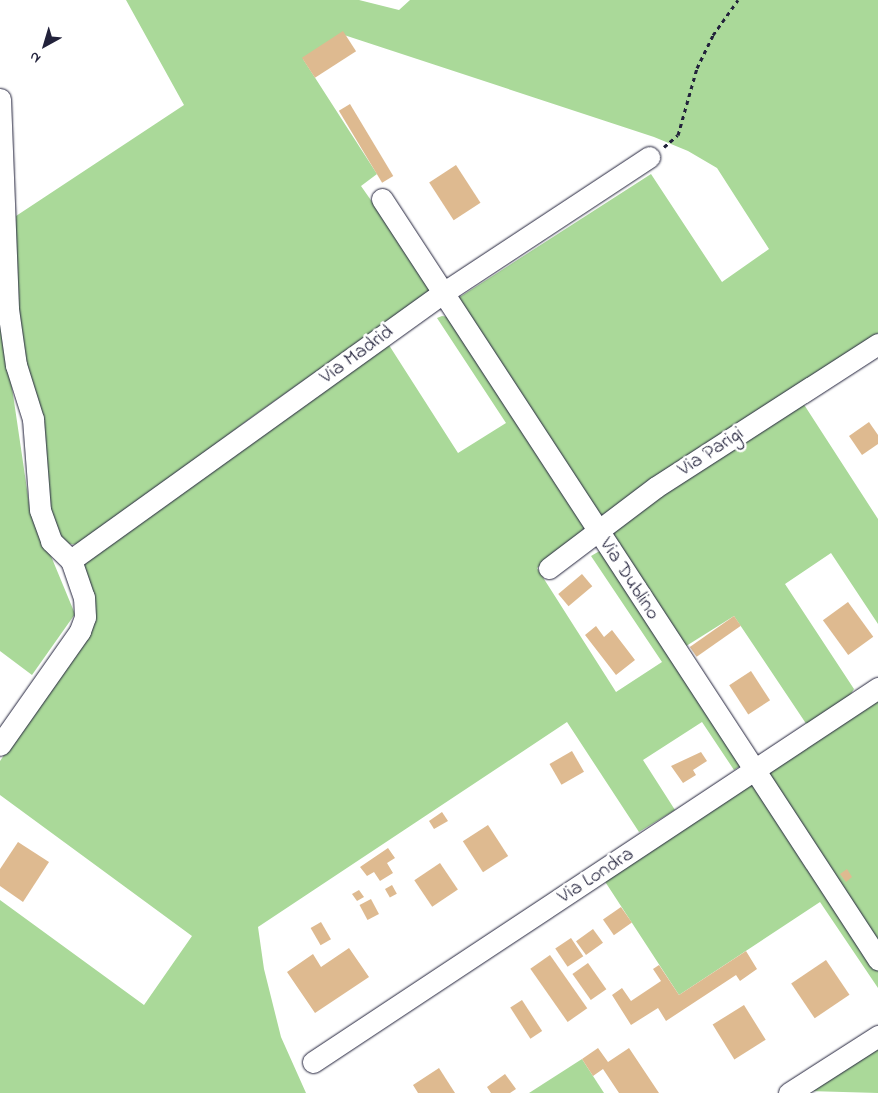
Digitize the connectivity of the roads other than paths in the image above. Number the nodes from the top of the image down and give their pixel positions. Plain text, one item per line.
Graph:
1 (0, 99) edge
2 (649, 157) road end
3 (382, 199) dead end
4 (2, 242) edge
5 (443, 293) junction
6 (878, 344) edge
7 (597, 530) junction
8 (70, 560) junction
9 (549, 568) dead end
10 (878, 688) edge
11 (0, 745) edge
12 (756, 771) junction
13 (878, 959) edge
14 (878, 1036) edge
15 (313, 1062) dead end
16 (789, 1093) edge

1 - 4 street
2 - 5 street, Via Madrid
3 - 5 street, Via Dublino
4 - 8 street
5 - 7 street, Via Dublino
5 - 8 street, Via Madrid
6 - 7 street, Via Parigi
7 - 9 street, Via Parigi
7 - 12 street, Via Dublino
8 - 11 street
10 - 12 street, Via Londra
12 - 13 street, Via Dublino
12 - 15 street, Via Londra
14 - 16 street

